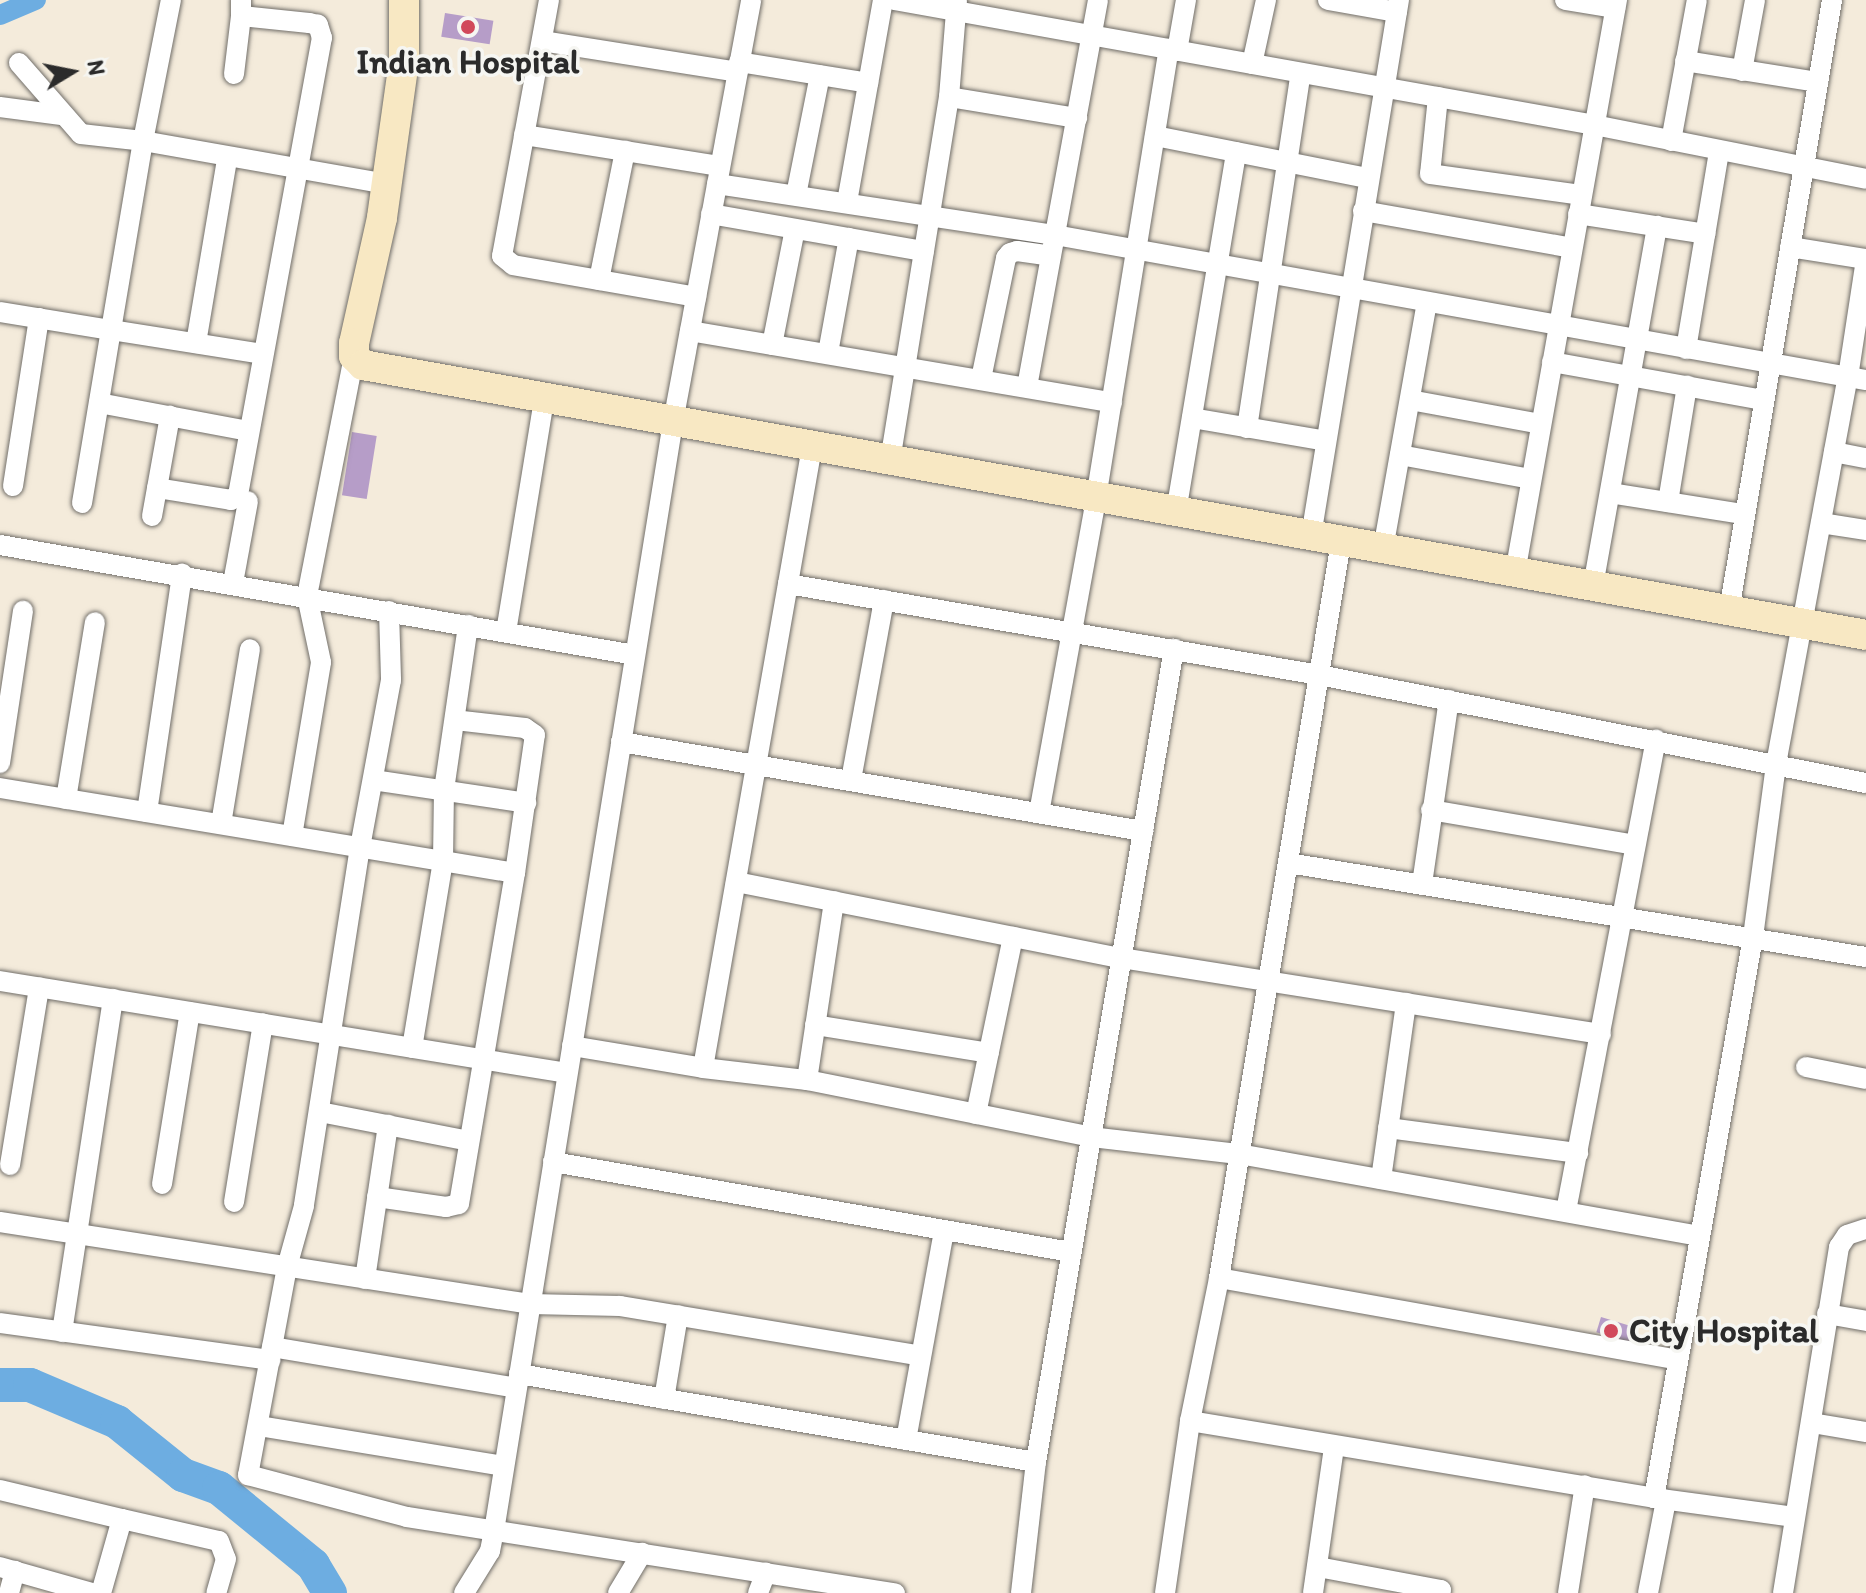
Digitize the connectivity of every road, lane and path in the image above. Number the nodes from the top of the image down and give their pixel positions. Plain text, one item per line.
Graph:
1 (171, 0) edge
2 (404, 0) edge
3 (549, 0) edge
4 (751, 0) edge
5 (883, 0) edge
6 (894, 0) edge
7 (1098, 0) edge
8 (1186, 0) edge
9 (1266, 0) edge
10 (1328, 0) edge
11 (1565, 0) edge
12 (1697, 0) edge
13 (1755, 0) edge
14 (1832, 0) edge
15 (1616, 4) edge
16 (956, 6) edge
17 (1398, 6) edge
18 (241, 8) edge
19 (1093, 36) junction
20 (542, 41) junction
21 (1173, 50) junction
22 (1685, 61) junction
23 (19, 63) dead end
24 (1252, 64) junction
25 (738, 67) junction
26 (1742, 71) junction
27 (1301, 73) junction
28 (234, 74) dead end
29 (820, 75) junction
30 (1818, 82) junction
31 (868, 83) junction
32 (1383, 87) junction
33 (949, 97) junction
34 (1438, 97) junction
35 (0, 107) edge
36 (61, 115) junction
37 (1077, 118) junction
38 (1594, 125) junction
39 (524, 135) junction
40 (1155, 136) junction
41 (143, 141) junction
42 (1671, 141) junction
43 (625, 151) junction
44 (1719, 151) junction
45 (1236, 152) junction
46 (227, 159) junction
47 (1288, 163) junction
48 (1803, 168) junction
49 (298, 170) junction
50 (718, 175) junction
51 (1368, 178) junction
52 (1866, 179) edge
53 (386, 184) junction
54 (796, 195) junction
55 (847, 202) junction
56 (1580, 204) junction
57 (1363, 211) junction
58 (930, 213) junction
59 (711, 214) junction
60 (1657, 226) junction
61 (795, 229) junction
62 (1705, 234) junction
63 (1055, 235) junction
64 (849, 238) junction
65 (1790, 247) junction
66 (1572, 248) junction
67 (1136, 249) junction
68 (924, 251) junction
69 (1051, 256) junction
70 (1866, 259) edge
71 (1218, 264) junction
72 (1270, 274) junction
73 (599, 280) junction
74 (1351, 288) junction
75 (696, 297) junction
76 (1427, 303) junction
77 (0, 312) edge
78 (39, 318) junction
79 (1558, 328) junction
80 (111, 330) junction
81 (690, 331) junction
82 (1638, 341) junction
83 (196, 343) junction
84 (772, 345) junction
85 (1686, 349) junction
86 (828, 353) junction
87 (263, 354) junction
88 (354, 356) junction
89 (1552, 362) junction
90 (1770, 363) junction
91 (906, 366) junction
92 (1631, 377) junction
93 (981, 379) junction
94 (1857, 379) edge
95 (1687, 386) junction
96 (1027, 387) junction
97 (544, 399) junction
98 (1410, 400) junction
99 (1764, 400) junction
100 (1112, 402) junction
101 (99, 403) junction
102 (170, 416) junction
103 (1192, 418) junction
104 (673, 422) junction
105 (1541, 424) junction
106 (1247, 428) junction
107 (248, 431) junction
108 (1326, 441) junction
109 (812, 447) junction
110 (1834, 452) junction
111 (1400, 455) junction
112 (1866, 458) edge
113 (890, 461) junction
114 (1531, 479) junction
115 (13, 486) dead end
116 (157, 488) junction
117 (1610, 493) junction
118 (1096, 498) junction
119 (248, 501) dead end
120 (1668, 502) junction
121 (82, 503) dead end
122 (1176, 512) junction
123 (1743, 514) junction
124 (152, 516) dead end
125 (1821, 523) junction
126 (1866, 530) edge
127 (1311, 536) junction
128 (1341, 542) junction
129 (0, 545) edge
130 (1383, 549) junction
131 (1515, 573) junction
132 (182, 574) junction
133 (233, 583) junction
134 (788, 584) junction
135 (1593, 586) junction
136 (307, 596) junction
137 (884, 600) junction
138 (23, 611) dead end
139 (389, 611) junction
140 (1729, 611) junction
141 (95, 622) dead end
142 (1802, 623) junction
143 (468, 625) junction
144 (1073, 631) junction
145 (506, 632) junction
146 (1866, 635) edge
147 (250, 649) dead end
148 (1174, 649) junction
149 (635, 655) junction
150 (1319, 675) junction
151 (1449, 700) junction
152 (455, 720) junction
153 (1656, 740) junction
154 (621, 742) junction
155 (0, 763) edge
156 (757, 764) junction
157 (1776, 764) junction
158 (373, 780) junction
159 (851, 780) junction
160 (1866, 783) edge
161 (0, 788) edge
162 (444, 790) junction
163 (66, 799) junction
164 (526, 803) junction
165 (1431, 810) junction
166 (147, 812) junction
167 (1039, 813) junction
168 (221, 824) junction
169 (1143, 831) junction
170 (292, 836) junction
171 (1635, 845) junction
172 (360, 847) junction
173 (443, 861) junction
174 (1288, 863) junction
175 (515, 873) junction
176 (736, 882) junction
177 (1422, 884) junction
178 (834, 901) junction
179 (1624, 916) junction
180 (1013, 937) junction
181 (1753, 937) junction
182 (1866, 957) edge
183 (1121, 958) junction
184 (0, 981) edge
185 (1268, 981) junction
186 (39, 987) junction
187 (113, 999) junction
188 (1406, 1003) junction
189 (190, 1012) junction
190 (263, 1023) junction
191 (815, 1025) junction
192 (1601, 1034) junction
193 (332, 1035) junction
194 (572, 1046) junction
195 (412, 1048) junction
196 (989, 1053) junction
197 (483, 1059) junction
198 (1806, 1067) dead end
199 (703, 1068) junction
200 (567, 1073) junction
201 (1866, 1079) edge
202 (807, 1080) junction
203 (320, 1112) junction
204 (976, 1114) junction
205 (388, 1125) junction
206 (1388, 1128) junction
207 (1091, 1137) junction
208 (469, 1141) junction
209 (1578, 1153) junction
210 (1239, 1154) junction
211 (553, 1162) junction
212 (10, 1165) dead end
213 (1381, 1179) junction
214 (162, 1184) dead end
215 (377, 1197) junction
216 (234, 1202) dead end
217 (1566, 1211) junction
218 (0, 1222) edge
219 (1866, 1229) edge
220 (944, 1230) junction
221 (76, 1233) junction
222 (1699, 1236) junction
223 (1071, 1252) junction
224 (287, 1267) junction
225 (1219, 1278) junction
226 (365, 1279) junction
227 (530, 1304) junction
228 (1827, 1314) junction
229 (678, 1315) junction
230 (1866, 1321) edge
231 (0, 1323) edge
232 (62, 1332) junction
233 (271, 1354) junction
234 (921, 1356) junction
235 (1678, 1360) junction
236 (518, 1381) junction
237 (664, 1399) junction
238 (1190, 1421) junction
239 (1812, 1423) junction
240 (259, 1426) junction
241 (1866, 1432) edge
242 (906, 1440) junction
243 (1334, 1448) junction
244 (1036, 1462) junction
245 (504, 1466) junction
246 (1585, 1485) junction
247 (0, 1490) edge
248 (1660, 1499) junction
249 (1794, 1517) junction
250 (122, 1519) junction
251 (494, 1531) junction
252 (642, 1553) junction
253 (1318, 1567) junction
254 (8, 1569) edge
255 (766, 1572) junction
256 (9, 1593) edge
257 (92, 1593) edge
258 (101, 1593) edge
259 (216, 1593) edge
260 (464, 1593) edge
261 (618, 1593) edge
262 (758, 1593) edge
263 (895, 1593) edge
264 (1021, 1593) edge
265 (1165, 1593) edge
266 (1313, 1593) edge
267 (1440, 1593) edge
268 (1568, 1593) edge
269 (1648, 1593) edge
270 (1783, 1593) edge

1 - 41 street
2 - 53 street
3 - 20 street
4 - 25 street
5 - 31 street
6 - 16 street
7 - 19 street
8 - 21 street
9 - 24 street
10 - 17 street
11 - 15 street
12 - 22 street
13 - 26 street
14 - 30 street
15 - 38 street
16 - 19 street
16 - 33 street
17 - 32 street
18 - 28 street
18 - 49 street
19 - 21 street
19 - 37 street
20 - 25 street
20 - 39 street
21 - 24 street
21 - 40 street
22 - 26 street
22 - 42 street
23 - 36 street
24 - 27 street
25 - 29 street
25 - 50 street
26 - 30 street
27 - 32 street
27 - 47 street
29 - 31 street
29 - 54 street
30 - 48 street
31 - 55 street
32 - 34 street
32 - 51 street
33 - 37 street
33 - 58 street
34 - 38 street
34 - 56 street
35 - 36 street
36 - 41 street
37 - 63 street
38 - 42 street
38 - 56 street
39 - 43 street
39 - 73 street
40 - 45 street
40 - 67 street
41 - 46 street
41 - 80 street
42 - 44 street
43 - 50 street
43 - 73 street
44 - 48 street
44 - 62 street
45 - 47 street
45 - 71 street
46 - 49 street
46 - 83 street
47 - 51 street
47 - 72 street
48 - 52 street
48 - 65 street
49 - 53 street
49 - 87 street
50 - 54 street
50 - 59 street
51 - 57 street
53 - 88 street
54 - 55 street
55 - 58 street
56 - 60 street
56 - 66 street
57 - 66 street
57 - 74 street
58 - 63 street
58 - 68 street
59 - 61 street
59 - 75 street
60 - 62 street
60 - 82 street
61 - 64 street
61 - 84 street
62 - 85 street
63 - 67 street
63 - 69 street
64 - 68 street
64 - 86 street
65 - 70 street
65 - 90 street
66 - 79 street
67 - 71 street
67 - 100 street
68 - 91 street
69 - 93 street
69 - 96 street
70 - 94 street
71 - 72 street
71 - 103 street
72 - 74 street
72 - 106 street
73 - 75 street
74 - 76 street
74 - 108 street
75 - 81 street
76 - 79 street
76 - 98 street
77 - 78 street
78 - 80 street
78 - 115 street
79 - 82 street
79 - 89 street
80 - 83 street
80 - 101 street
81 - 84 street
81 - 104 street
82 - 85 street
82 - 92 street
83 - 87 street
84 - 86 street
85 - 90 street
86 - 91 street
87 - 107 street
88 - 97 street
88 - 136 street
89 - 92 street
89 - 105 street
90 - 94 street
90 - 99 street
91 - 93 street
91 - 113 street
92 - 95 street
92 - 117 street
93 - 96 street
94 - 110 street
95 - 99 street
95 - 120 street
96 - 100 street
97 - 104 street
97 - 145 street
98 - 105 street
98 - 111 street
99 - 123 street
100 - 118 street
101 - 102 street
101 - 121 street
102 - 107 street
102 - 116 street
103 - 106 street
103 - 122 street
104 - 109 street
104 - 149 street
105 - 114 street
106 - 108 street
107 - 116 street
108 - 127 street
109 - 113 street
109 - 134 street
110 - 112 street
110 - 125 street
111 - 114 street
111 - 130 street
113 - 118 street
114 - 131 street
116 - 124 street
117 - 120 street
117 - 135 street
118 - 122 street
118 - 144 street
119 - 133 street
120 - 123 street
122 - 127 street
123 - 140 street
125 - 126 street
125 - 142 street
127 - 128 street
128 - 130 street
128 - 150 street
129 - 132 street
130 - 131 street
131 - 135 street
132 - 133 street
132 - 166 street
133 - 136 street
134 - 137 street
134 - 156 street
135 - 140 street
136 - 139 street
136 - 170 street
137 - 144 street
137 - 159 street
138 - 155 street
139 - 143 street
139 - 158 street
140 - 142 street
141 - 163 street
142 - 146 street
142 - 157 street
143 - 145 street
143 - 152 street
144 - 148 street
144 - 167 street
145 - 149 street
147 - 168 street
148 - 150 street
148 - 169 street
149 - 154 street
150 - 151 street
150 - 174 street
151 - 153 street
151 - 165 street
152 - 162 street
152 - 164 street
153 - 157 street
153 - 171 street
154 - 156 street
154 - 194 street
156 - 159 street
156 - 176 street
157 - 160 street
157 - 181 street
158 - 162 street
158 - 172 street
159 - 167 street
161 - 163 street
162 - 164 street
162 - 173 street
163 - 166 street
164 - 175 street
165 - 171 street
165 - 177 street
166 - 168 street
167 - 169 street
168 - 170 street
169 - 183 street
170 - 172 street
171 - 179 street
172 - 173 street
172 - 193 street
173 - 175 street
173 - 195 street
174 - 177 street
174 - 185 street
175 - 197 street
176 - 178 street
176 - 199 street
177 - 179 street
178 - 180 street
178 - 191 street
179 - 181 street
179 - 192 street
180 - 183 street
180 - 196 street
181 - 182 street
181 - 222 street
183 - 185 street
183 - 207 street
184 - 186 street
185 - 188 street
185 - 210 street
186 - 187 street
186 - 212 street
187 - 189 street
187 - 221 street
188 - 192 street
188 - 206 street
189 - 190 street
189 - 214 street
190 - 193 street
190 - 216 street
191 - 196 street
191 - 202 street
192 - 209 street
193 - 195 street
193 - 203 street
194 - 199 street
194 - 200 street
195 - 197 street
196 - 204 street
197 - 200 street
197 - 208 street
198 - 201 street
199 - 202 street
200 - 211 street
202 - 204 street
203 - 205 street
203 - 224 street
204 - 207 street
205 - 208 street
205 - 215 street
206 - 209 street
206 - 213 street
207 - 210 street
207 - 223 street
208 - 215 street
209 - 217 street
210 - 213 street
210 - 225 street
211 - 220 street
211 - 227 street
213 - 217 street
215 - 226 street
217 - 222 street
218 - 221 street
219 - 228 street
220 - 223 street
220 - 234 street
221 - 224 street
221 - 232 street
222 - 235 street
223 - 244 street
224 - 226 street
224 - 233 street
225 - 235 street
225 - 238 street
226 - 227 street
227 - 229 street
227 - 236 street
228 - 230 street
228 - 239 street
229 - 234 street
229 - 237 street
231 - 232 street
232 - 233 street
233 - 236 street
233 - 240 street
234 - 242 street
235 - 248 street
236 - 237 street
236 - 245 street
237 - 242 street
238 - 243 street
238 - 265 street
239 - 241 street
239 - 249 street
240 - 245 street
240 - 251 street
242 - 244 street
243 - 246 street
243 - 253 street
244 - 264 street
245 - 251 street
246 - 248 street
246 - 268 street
247 - 250 street
248 - 249 street
248 - 269 street
249 - 270 street
250 - 258 street
250 - 259 street
251 - 252 street
251 - 260 street
252 - 255 street
252 - 261 street
253 - 266 street
253 - 267 street
254 - 256 street
254 - 257 street
255 - 262 street
255 - 263 street

